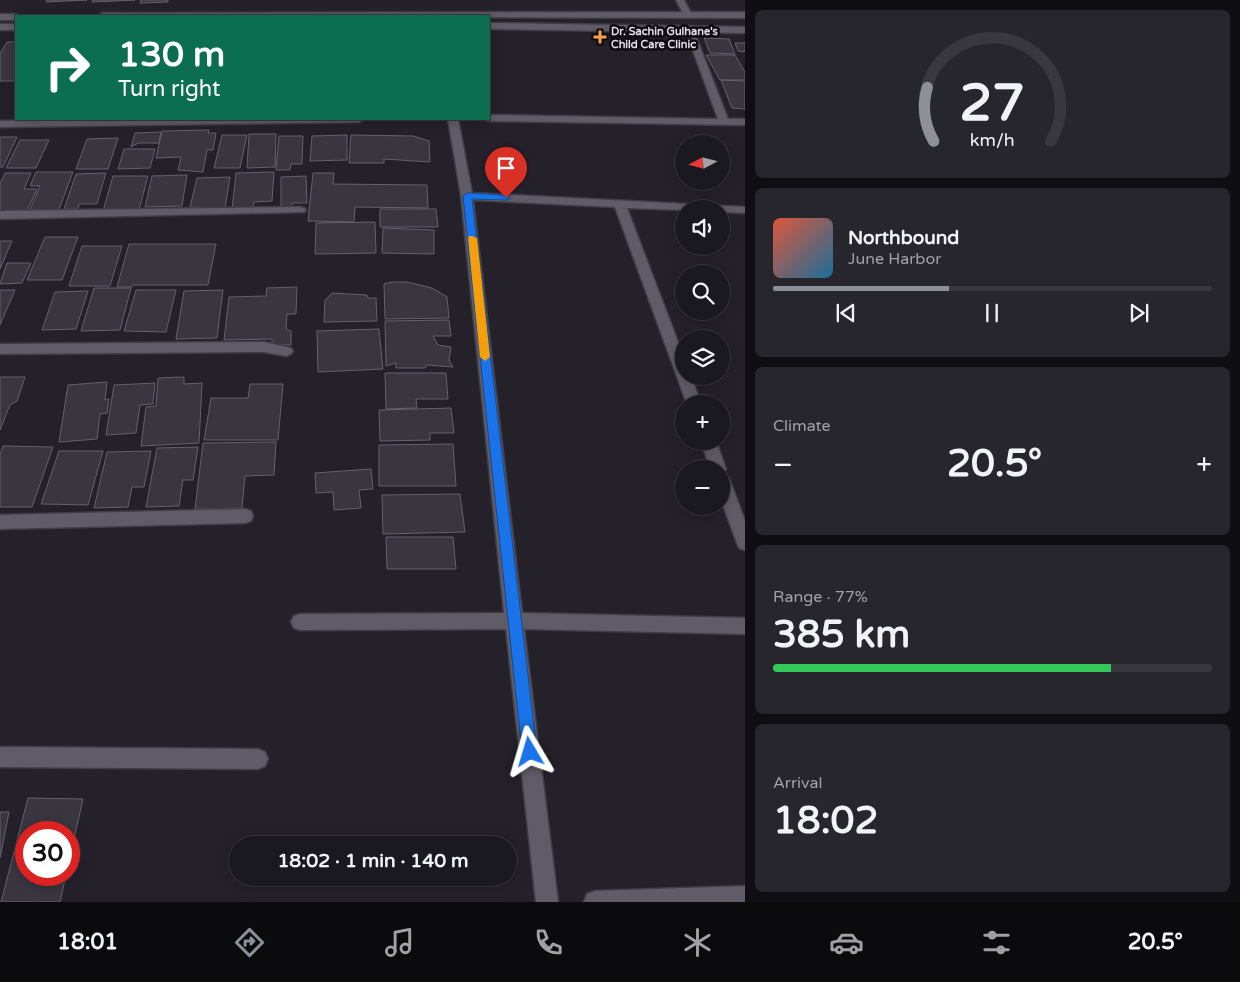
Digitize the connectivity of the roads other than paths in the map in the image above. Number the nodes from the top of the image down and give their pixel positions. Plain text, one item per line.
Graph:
1 (680, 0) edge
2 (490, 15) edge
3 (688, 15) junction
4 (745, 15) edge
5 (0, 17) edge
6 (15, 17) edge
7 (490, 26) edge
8 (0, 27) edge
9 (15, 27) edge
10 (689, 29) junction
11 (745, 30) edge
12 (490, 118) edge
13 (287, 120) edge
14 (453, 120) edge
15 (724, 121) junction
16 (745, 122) edge
17 (0, 124) edge
18 (467, 196) junction
19 (620, 204) junction
20 (300, 210) dead end
21 (745, 210) edge
22 (0, 215) edge
23 (0, 350) edge
24 (286, 351) dead end
25 (691, 395) edge
26 (730, 502) edge
27 (245, 516) dead end
28 (0, 522) edge
29 (745, 543) edge
30 (514, 621) junction
31 (300, 622) dead end
32 (745, 626) edge
33 (0, 757) edge
34 (258, 759) dead end
35 (745, 897) edge
36 (547, 902) edge
37 (595, 902) edge

1 - 3 street
2 - 3 street
3 - 4 street
5 - 6 street
7 - 10 street
8 - 9 street
10 - 11 street
10 - 15 street
12 - 15 street
13 - 17 street
14 - 18 street
15 - 16 street
18 - 19 street
18 - 30 street
19 - 21 street
19 - 25 street
20 - 22 street
23 - 24 street
26 - 29 street
27 - 28 street
30 - 31 street
30 - 32 street
30 - 36 street
33 - 34 street
35 - 37 street

